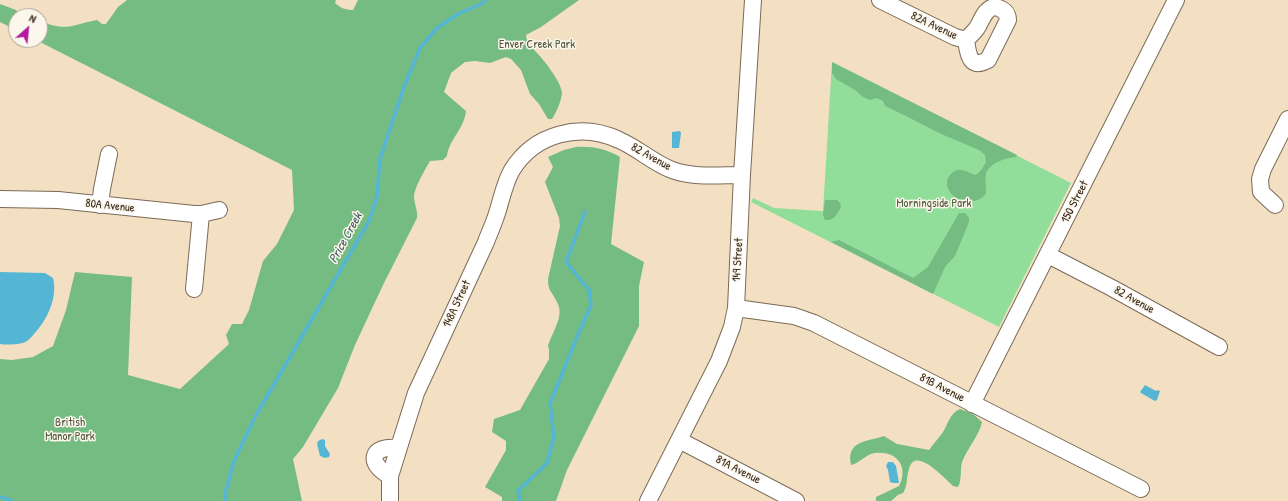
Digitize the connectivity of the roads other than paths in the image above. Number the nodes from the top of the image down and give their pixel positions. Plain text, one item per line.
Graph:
1 (753, 0) edge
2 (880, 0) edge
3 (1176, 0) edge
4 (966, 40) dead end
5 (1288, 119) edge
6 (563, 133) joint
7 (109, 154) dead end
8 (742, 175) junction
9 (0, 199) edge
10 (100, 205) junction
11 (1275, 205) dead end
12 (219, 210) dead end
13 (202, 214) junction
14 (1048, 256) junction
15 (194, 289) dead end
16 (736, 308) junction
17 (1219, 347) dead end
18 (972, 404) junction
19 (679, 440) junction
20 (1140, 489) dead end
21 (390, 501) edge
22 (648, 501) edge
23 (796, 501) edge

1 - 8 street, 149 Street
2 - 4 street, 82A Avenue
3 - 14 street, 150 Street
5 - 11 street
6 - 8 street, 82 Avenue
6 - 21 street, 148A Street
7 - 10 street
8 - 16 street, 149 Street
9 - 10 street, 80A Avenue
10 - 13 street, 80A Avenue
12 - 13 street, 80A Avenue
13 - 15 street
14 - 17 street, 82 Avenue
14 - 18 street, 150 Street
16 - 18 street, 81B Avenue
16 - 19 street, 149 Street
18 - 20 street, 81B Avenue
19 - 22 street, 149 Street
19 - 23 street, 81A Avenue

